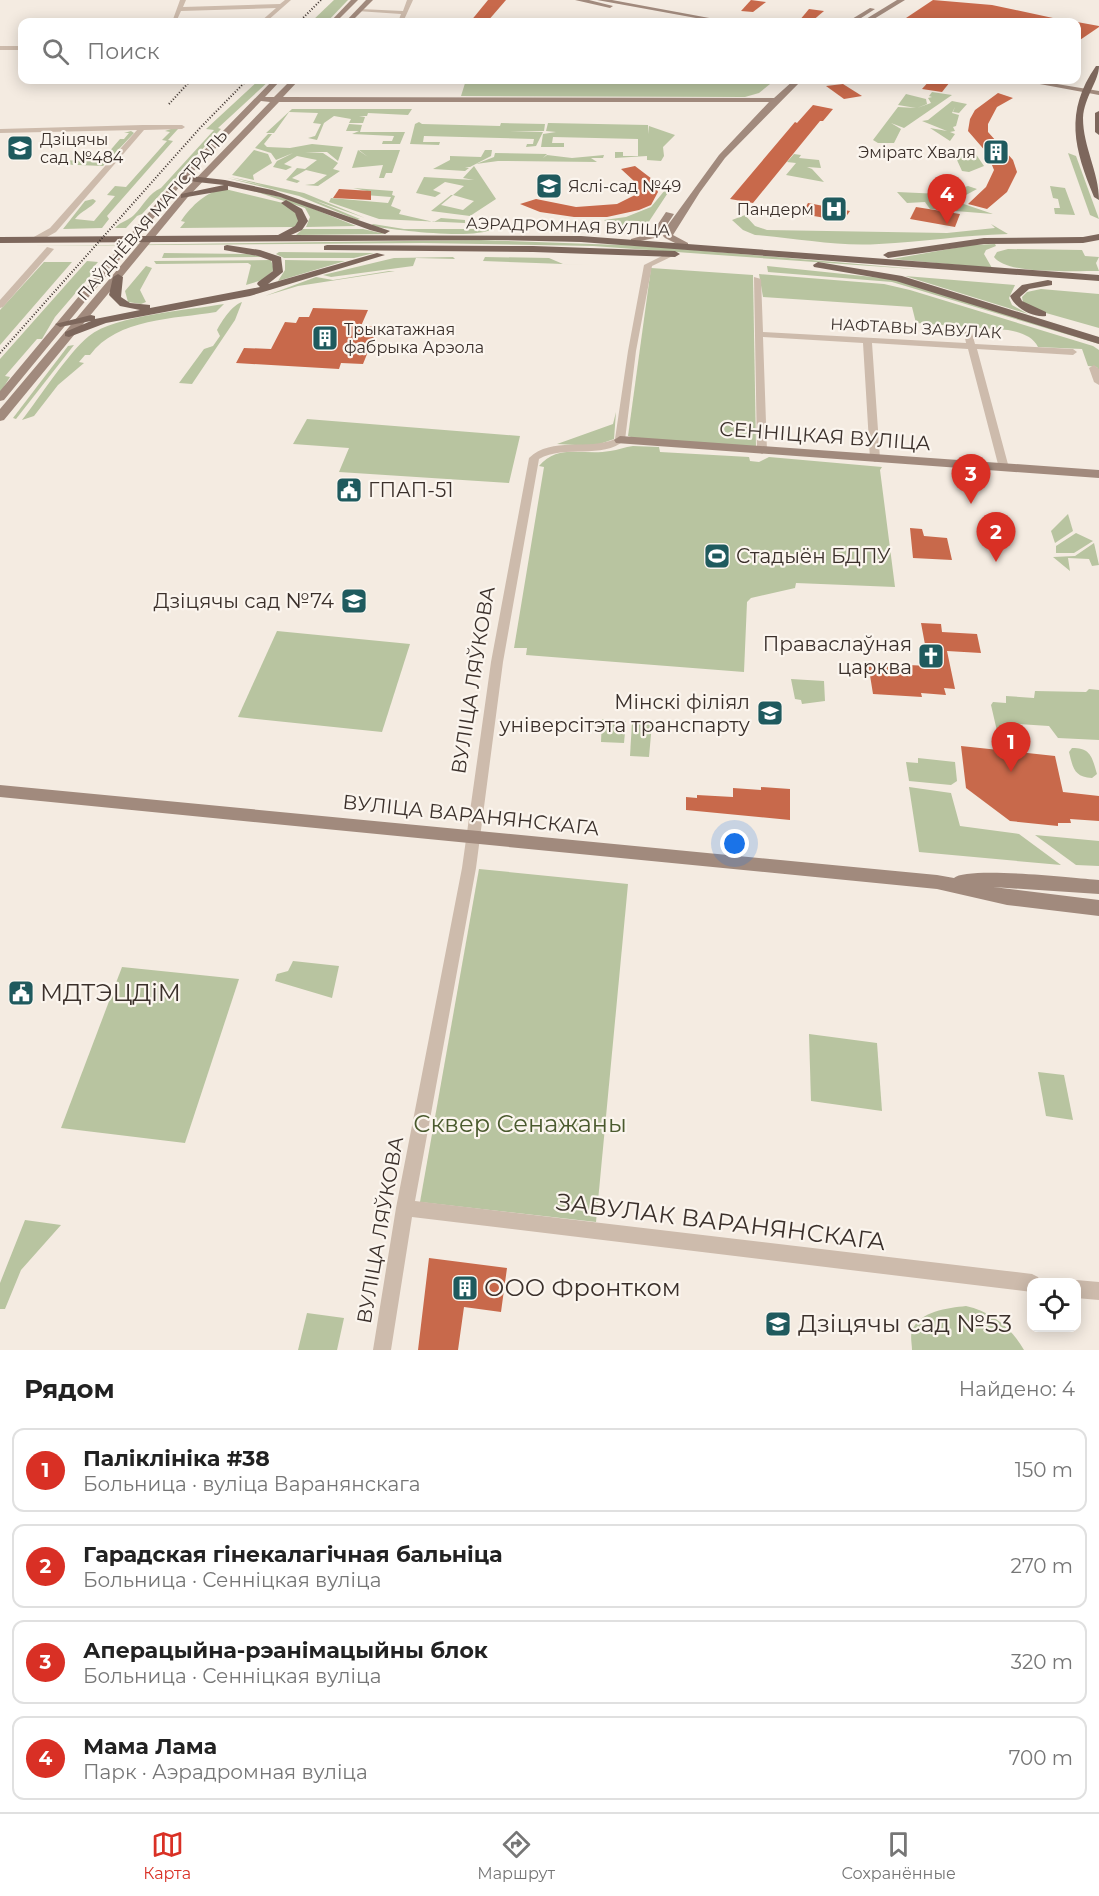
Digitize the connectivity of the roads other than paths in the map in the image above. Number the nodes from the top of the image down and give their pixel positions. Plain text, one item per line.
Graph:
1 (183, 0) edge
2 (288, 0) edge
3 (356, 0) edge
4 (370, 0) edge
5 (410, 0) edge
6 (578, 0) edge
7 (600, 0) edge
8 (652, 0) edge
9 (887, 0) edge
10 (902, 0) edge
11 (280, 6) junction
12 (636, 7) edge
13 (179, 9) junction
14 (345, 10) junction
15 (360, 11) junction
16 (405, 14) junction
17 (176, 18) edge
18 (266, 18) edge
19 (337, 18) edge
20 (352, 18) edge
21 (403, 18) edge
22 (686, 18) edge
23 (703, 18) edge
24 (857, 18) edge
25 (872, 18) edge
26 (0, 48) edge
27 (18, 48) edge
28 (1099, 68) edge
29 (274, 84) edge
30 (291, 84) edge
31 (792, 84) edge
32 (1054, 84) edge
33 (1067, 84) edge
34 (777, 86) dead end
35 (1086, 88) junction
36 (1099, 91) edge
37 (259, 99) junction
38 (276, 100) junction
39 (652, 101) junction
40 (768, 101) junction
41 (732, 103) junction
42 (746, 109) dead end
43 (1099, 113) edge
44 (143, 127) junction
45 (182, 127) dead end
46 (0, 131) edge
47 (1099, 132) edge
48 (182, 178) junction
49 (201, 179) junction
50 (228, 188) junction
51 (184, 196) junction
52 (1099, 197) edge
53 (52, 231) junction
54 (414, 237) junction
55 (1099, 237) edge
56 (253, 238) junction
57 (267, 238) junction
58 (0, 240) edge
59 (35, 240) junction
60 (634, 241) junction
61 (685, 245) junction
62 (227, 248) junction
63 (1099, 248) edge
64 (50, 249) junction
65 (430, 249) junction
66 (0, 250) edge
67 (629, 252) junction
68 (673, 254) junction
69 (856, 258) junction
70 (648, 265) junction
71 (818, 265) junction
72 (122, 272) junction
73 (1018, 272) junction
74 (1099, 278) edge
75 (757, 279) dead end
76 (1048, 284) junction
77 (1090, 284) edge
78 (0, 305) edge
79 (146, 307) junction
80 (71, 311) junction
81 (81, 319) junction
82 (103, 320) junction
83 (60, 324) junction
84 (1099, 331) edge
85 (968, 333) dead end
86 (69, 334) junction
87 (759, 334) junction
88 (867, 341) junction
89 (1099, 341) edge
90 (970, 346) junction
91 (1073, 352) dead end
92 (1094, 368) dead end
93 (1099, 382) edge
94 (0, 398) edge
95 (0, 417) edge
96 (620, 440) junction
97 (762, 451) junction
98 (875, 459) junction
99 (1004, 468) junction
100 (1099, 474) edge
101 (0, 791) edge
102 (473, 837) junction
103 (938, 882) junction
104 (1099, 887) edge
105 (1099, 908) edge
106 (405, 1208) junction
107 (1027, 1282) edge
108 (1081, 1289) edge
109 (1099, 1291) edge
110 (382, 1350) edge

1 - 13 street
2 - 11 street
3 - 14 main road
4 - 15 main road
5 - 16 street
6 - 12 main road
7 - 12 main road
8 - 12 main road
9 - 24 main road
10 - 25 main road
11 - 13 street
11 - 18 street
12 - 22 main road
12 - 23 main road
13 - 17 street
14 - 15 main road
14 - 19 main road
15 - 16 street
15 - 20 main road
16 - 21 street
26 - 27 street
28 - 35 main road
29 - 37 main road, ПАЎДНЁВАЯ МАГІСТРАЛЬ
30 - 38 main road, ПАЎДНЁВАЯ МАГІСТРАЛЬ
31 - 40 main road
32 - 35 main road
33 - 35 main road
34 - 40 main road
35 - 36 main road
35 - 52 main road
37 - 38 main road
37 - 48 main road, ПАЎДНЁВАЯ МАГІСТРАЛЬ
38 - 39 main road
38 - 49 main road, ПАЎДНЁВАЯ МАГІСТРАЛЬ
39 - 40 main road
39 - 41 main road
40 - 41 main road
40 - 60 main road
40 - 61 main road
41 - 42 main road
43 - 47 main road
44 - 45 street
44 - 46 street
44 - 53 street
48 - 49 main road
48 - 80 main road, ПАЎДНЁВАЯ МАГІСТРАЛЬ
49 - 50 main road
49 - 51 main road, ПАЎДНЁВАЯ МАГІСТРАЛЬ
49 - 54 main road
50 - 51 main road
50 - 57 main road
51 - 72 main road, ПАЎДНЁВАЯ МАГІСТРАЛЬ
53 - 56 main road
53 - 59 street
54 - 57 main road, АЭРАДРОМНАЯ ВУЛІЦА
54 - 60 main road, АЭРАДРОМНАЯ ВУЛІЦА
55 - 69 main road
56 - 57 main road, АЭРАДРОМНАЯ ВУЛІЦА
56 - 59 main road, АЭРАДРОМНАЯ ВУЛІЦА
58 - 59 main road, АЭРАДРОМНАЯ ВУЛІЦА
60 - 61 main road, АЭРАДРОМНАЯ ВУЛІЦА
61 - 69 main road, АЭРАДРОМНАЯ ВУЛІЦА
62 - 64 main road, АЭРАДРОМНАЯ ВУЛІЦА
62 - 65 main road, АЭРАДРОМНАЯ ВУЛІЦА
62 - 79 main road
63 - 73 main road
64 - 66 main road, АЭРАДРОМНАЯ ВУЛІЦА
64 - 78 street
65 - 67 main road, АЭРАДРОМНАЯ ВУЛІЦА
65 - 82 main road
67 - 68 main road, АЭРАДРОМНАЯ ВУЛІЦА
67 - 70 street
68 - 70 street
68 - 71 main road, АЭРАДРОМНАЯ ВУЛІЦА
69 - 73 main road, АЭРАДРОМНАЯ ВУЛІЦА
70 - 96 street
71 - 76 main road, АЭРАДРОМНАЯ ВУЛІЦА
71 - 89 main road
72 - 79 main road
72 - 81 main road, ПАЎДНЁВАЯ МАГІСТРАЛЬ
73 - 77 main road, АЭРАДРОМНАЯ ВУЛІЦА
74 - 77 main road, АЭРАДРОМНАЯ ВУЛІЦА
75 - 87 street
76 - 77 main road, АЭРАДРОМНАЯ ВУЛІЦА
76 - 84 main road
79 - 81 main road
80 - 81 main road
80 - 83 main road, ПАЎДНЁВАЯ МАГІСТРАЛЬ
81 - 82 main road
81 - 83 main road
81 - 86 main road, ПАЎДНЁВАЯ МАГІСТРАЛЬ
82 - 86 main road
83 - 94 main road, ПАЎДНЁВАЯ МАГІСТРАЛЬ
85 - 90 street
86 - 95 main road, ПАЎДНЁВАЯ МАГІСТРАЛЬ
87 - 88 street, НАФТАВЫ ЗАВУЛАК
87 - 97 street
88 - 90 street, НАФТАВЫ ЗАВУЛАК
88 - 98 street
90 - 91 street, НАФТАВЫ ЗАВУЛАК
90 - 99 street
92 - 93 street
96 - 97 main road, СЕННІЦКАЯ ВУЛІЦА
96 - 102 street, ВУЛІЦА ЛЯЎКОВА
97 - 98 main road, СЕННІЦКАЯ ВУЛІЦА
98 - 99 main road, СЕННІЦКАЯ ВУЛІЦА
99 - 100 main road, СЕННІЦКАЯ ВУЛІЦА
101 - 102 main road, ВУЛІЦА ВАРАНЯНСКАГА
102 - 103 main road, ВУЛІЦА ВАРАНЯНСКАГА
102 - 106 street, ВУЛІЦА ЛЯЎКОВА
103 - 104 main road, ВУЛІЦА ВАРАНЯНСКАГА
103 - 105 main road, ВУЛІЦА ВАРАНЯНСКАГА
106 - 107 street, ЗАВУЛАК ВАРАНЯНСКАГА
106 - 110 street, ВУЛІЦА ЛЯЎКОВА
108 - 109 street

